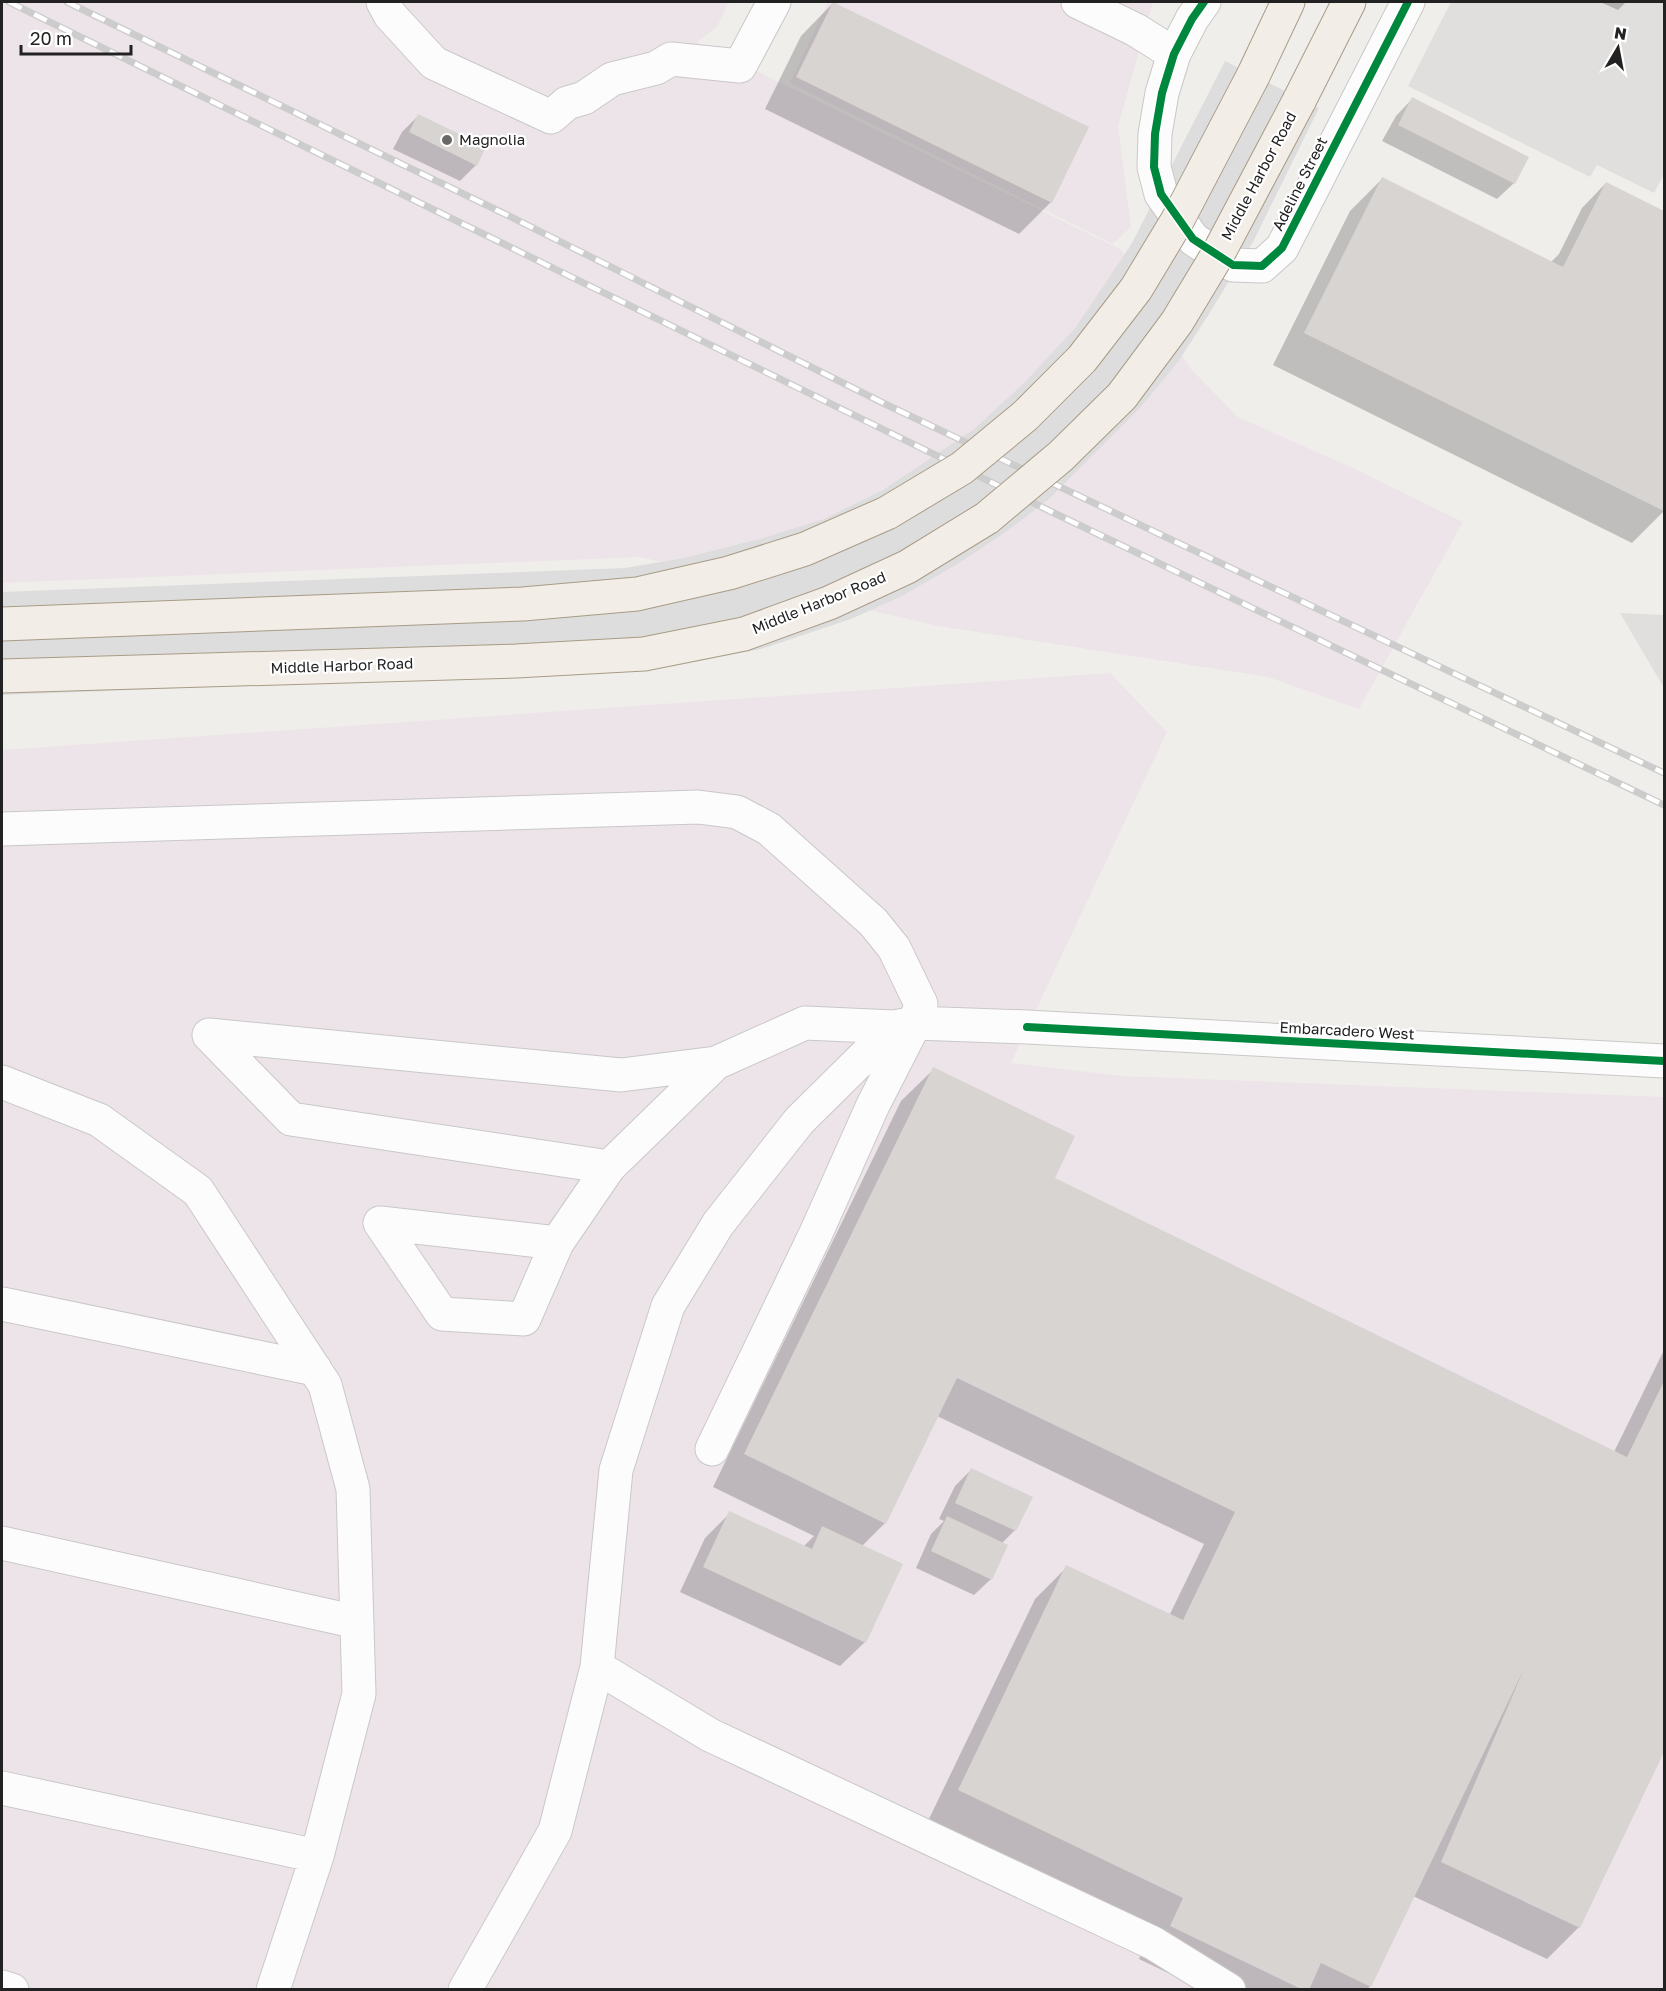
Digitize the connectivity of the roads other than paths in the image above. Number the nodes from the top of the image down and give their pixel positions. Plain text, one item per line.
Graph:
1 (383, 2) edge
2 (774, 2) edge
3 (1078, 2) edge
4 (1204, 2) edge
5 (1288, 2) edge
6 (1349, 2) edge
7 (1408, 2) edge
8 (1174, 54) junction
9 (2, 624) edge
10 (2, 676) edge
11 (2, 829) edge
12 (904, 1025) junction
13 (1665, 1061) edge
14 (716, 1063) junction
15 (2, 1082) edge
16 (609, 1167) junction
17 (557, 1243) junction
18 (2, 1305) edge
19 (315, 1370) junction
20 (712, 1449) dead end
21 (2, 1543) edge
22 (357, 1622) junction
23 (597, 1667) junction
24 (2, 1788) edge
25 (317, 1856) junction
26 (2, 1987) edge
27 (12, 1989) edge
28 (273, 1989) edge
29 (465, 1989) edge
30 (1229, 1989) edge

1 - 2 street
3 - 8 street
4 - 8 street, Adeline Street
5 - 9 main road, bridge
6 - 10 main road, Middle Harbor Road, bridge
7 - 8 street, Adeline Street
11 - 12 street
12 - 13 street, Embarcadero West
12 - 14 street
12 - 20 street
12 - 23 street
14 - 16 street
14 - 16 street
15 - 19 street
16 - 17 street
17 - 17 street
18 - 19 street
19 - 22 street
21 - 22 street
22 - 25 street
23 - 29 street
23 - 30 street
24 - 25 street
25 - 28 street
26 - 27 street

